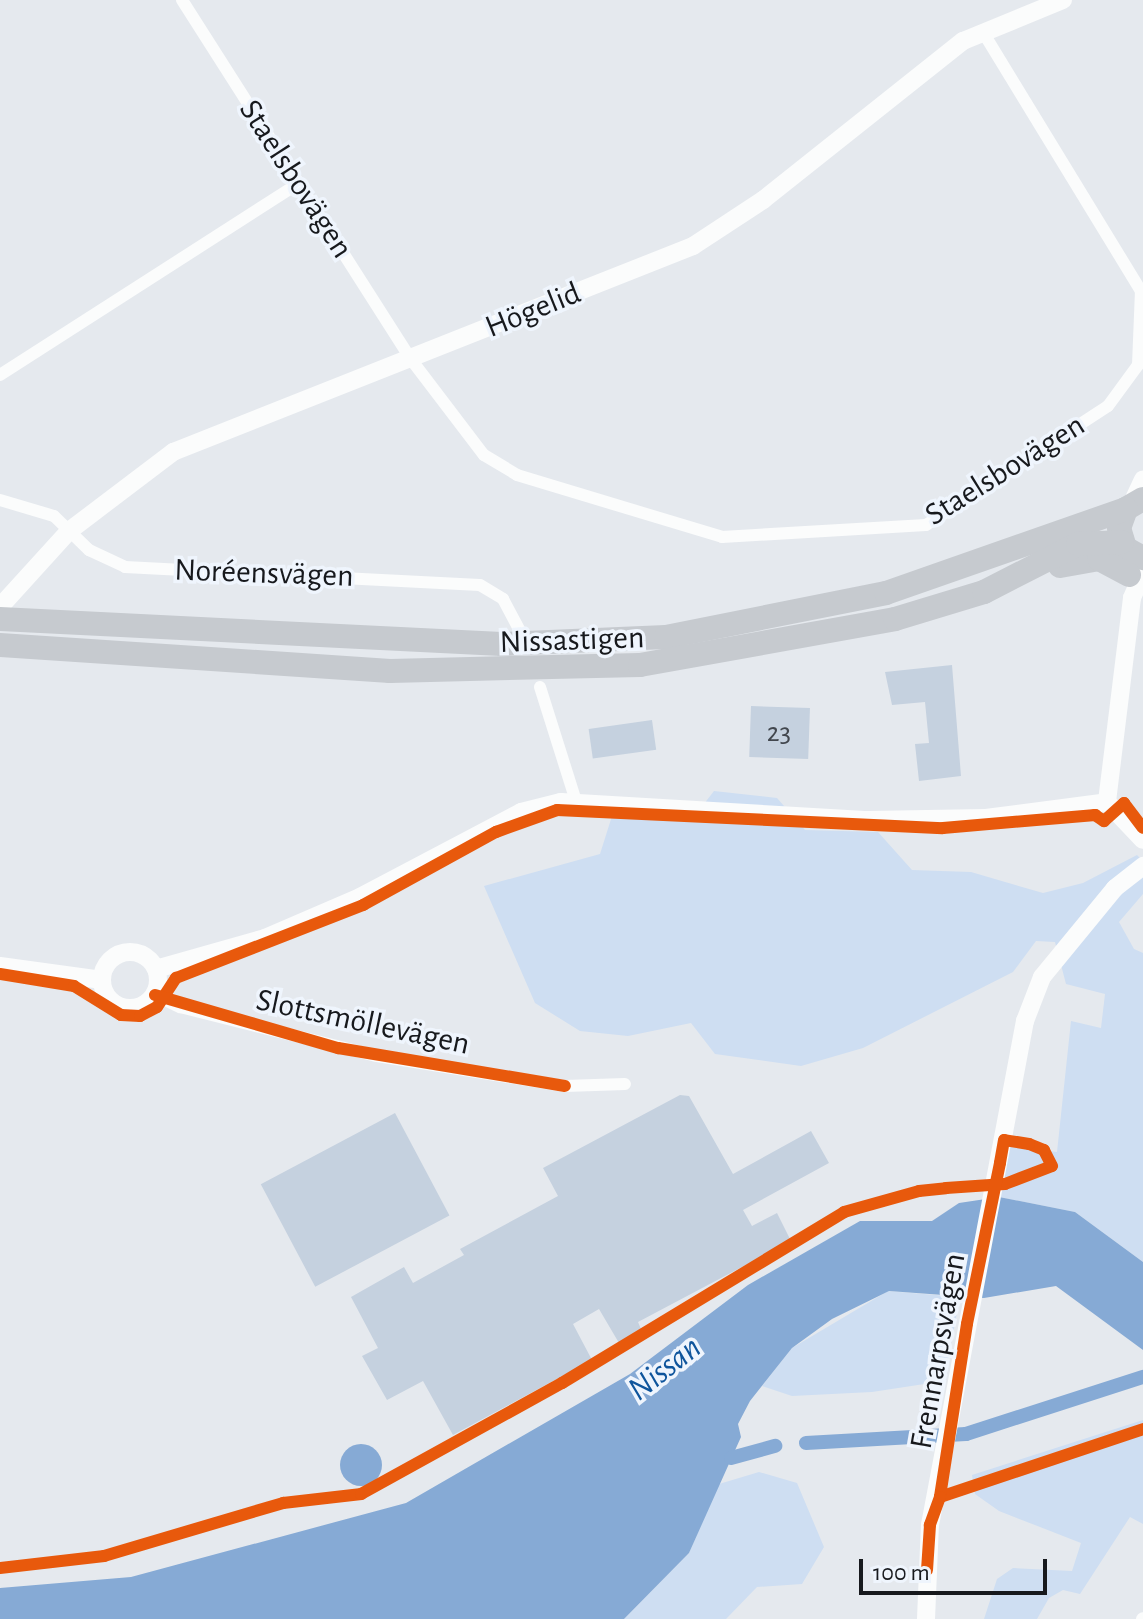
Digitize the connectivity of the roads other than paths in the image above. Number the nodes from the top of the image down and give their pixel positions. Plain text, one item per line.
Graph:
1 (182, 0) edge
2 (1063, 0) edge
3 (982, 31) junction
4 (299, 183) junction
5 (410, 358) junction
6 (0, 375) edge
7 (1143, 479) edge
8 (0, 500) edge
9 (1134, 504) edge
10 (69, 531) junction
11 (1132, 566) edge
12 (1022, 576) junction
13 (0, 607) edge
14 (0, 619) edge
15 (522, 634) dead end
16 (0, 645) edge
17 (540, 687) dead end
18 (576, 801) junction
19 (1107, 802) junction
20 (1143, 840) edge
21 (1143, 866) edge
22 (0, 966) edge
23 (156, 969) junction
24 (102, 980) junction
25 (155, 995) junction
26 (625, 1084) dead end
27 (926, 1619) edge

1 - 4 street, Staelsbovägen
2 - 3 street, Högelid
3 - 5 street, Högelid
3 - 5 street, Staelsbovägen
4 - 5 street, Staelsbovägen
4 - 6 street
5 - 10 street, Högelid
7 - 9 street
8 - 10 street, Noréensvägen
9 - 11 highway
9 - 14 highway, Nissastigen
10 - 13 street, Högelid
10 - 15 street, Noréensvägen
11 - 12 highway
11 - 12 highway, Nissastigen
11 - 19 street
12 - 16 highway, Nissastigen
17 - 18 street
18 - 19 street
18 - 23 street
19 - 20 street
21 - 27 street, Frennarpsvägen
22 - 24 street
23 - 24 street
23 - 25 street
24 - 25 street
25 - 26 street, Slottsmöllevägen

